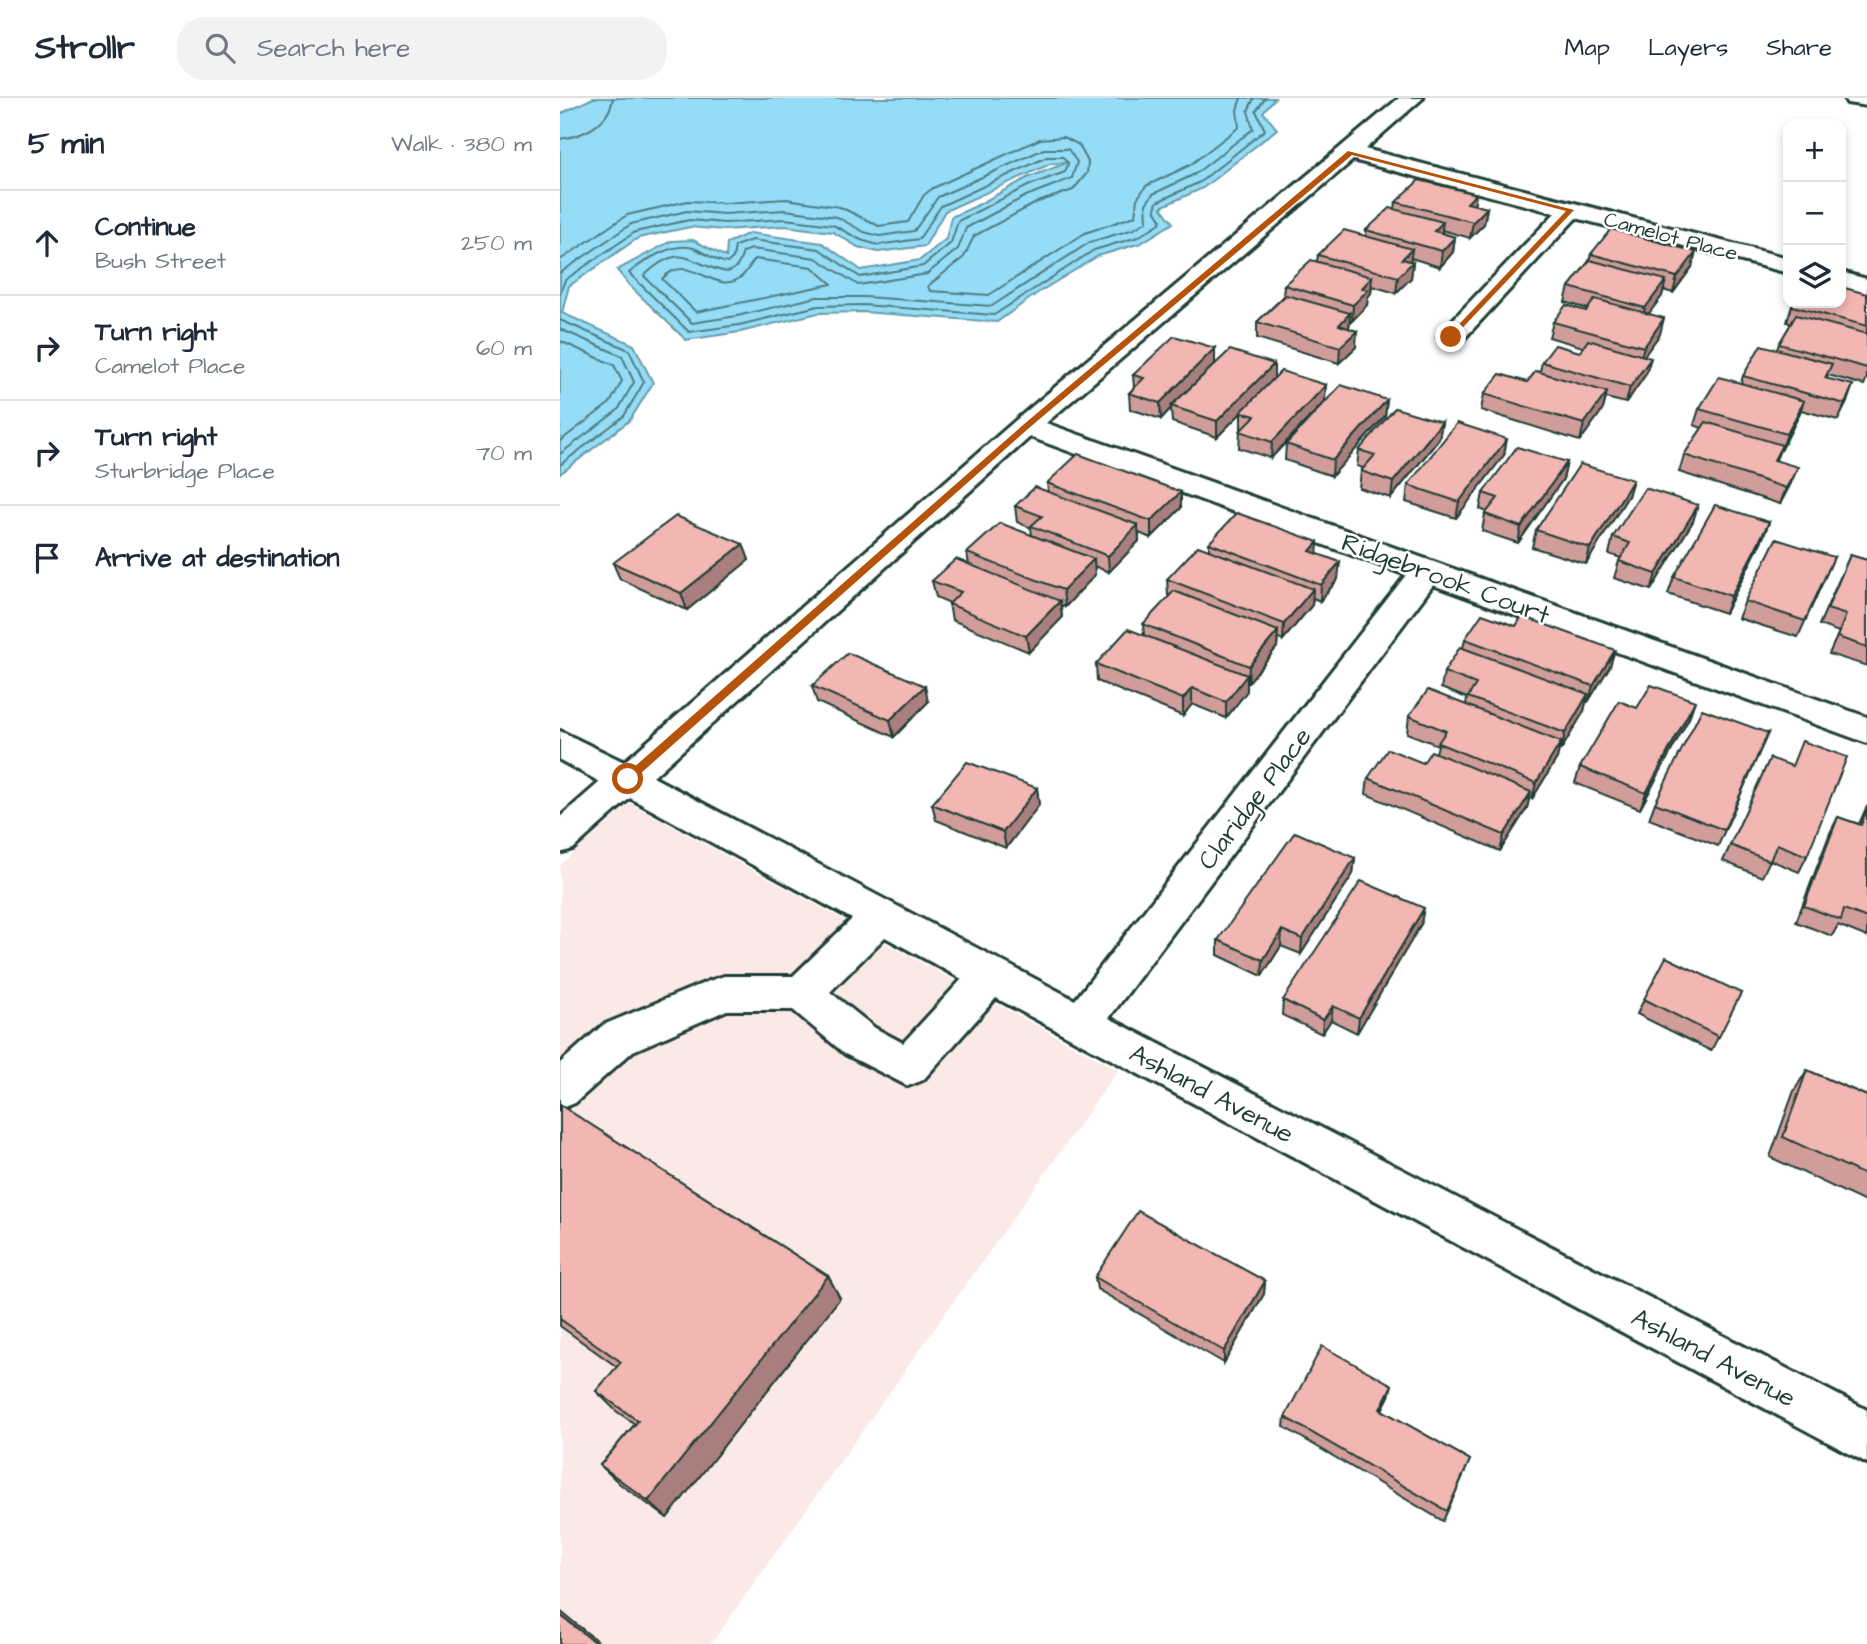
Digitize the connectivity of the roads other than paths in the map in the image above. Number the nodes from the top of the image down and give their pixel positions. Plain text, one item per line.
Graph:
1 (1412, 98) edge
2 (1855, 98) edge
3 (1867, 100) edge
4 (1350, 152) junction
5 (1571, 210) junction
6 (1783, 266) edge
7 (1846, 281) edge
8 (1867, 287) edge
9 (1451, 337) dead end
10 (1026, 426) junction
11 (1426, 571) junction
12 (1867, 730) edge
13 (560, 744) edge
14 (628, 779) junction
15 (560, 839) edge
16 (881, 916) junction
17 (990, 976) junction
18 (802, 993) junction
19 (1081, 1024) junction
20 (560, 1090) edge
21 (1867, 1437) edge

1 - 4 street
2 - 3 street
4 - 5 street, Camelot Place
4 - 10 street
5 - 6 street, Camelot Place
5 - 9 street
7 - 8 street
10 - 11 street, Ridgebrook Court
10 - 14 street
11 - 12 street, Ridgebrook Court
11 - 19 street, Claridge Place
13 - 14 street, Ashland Avenue
14 - 15 street
14 - 16 street, Ashland Avenue
16 - 17 street, Ashland Avenue
16 - 18 street
17 - 18 street
17 - 19 street, Ashland Avenue
18 - 20 street
19 - 21 street, Ashland Avenue

